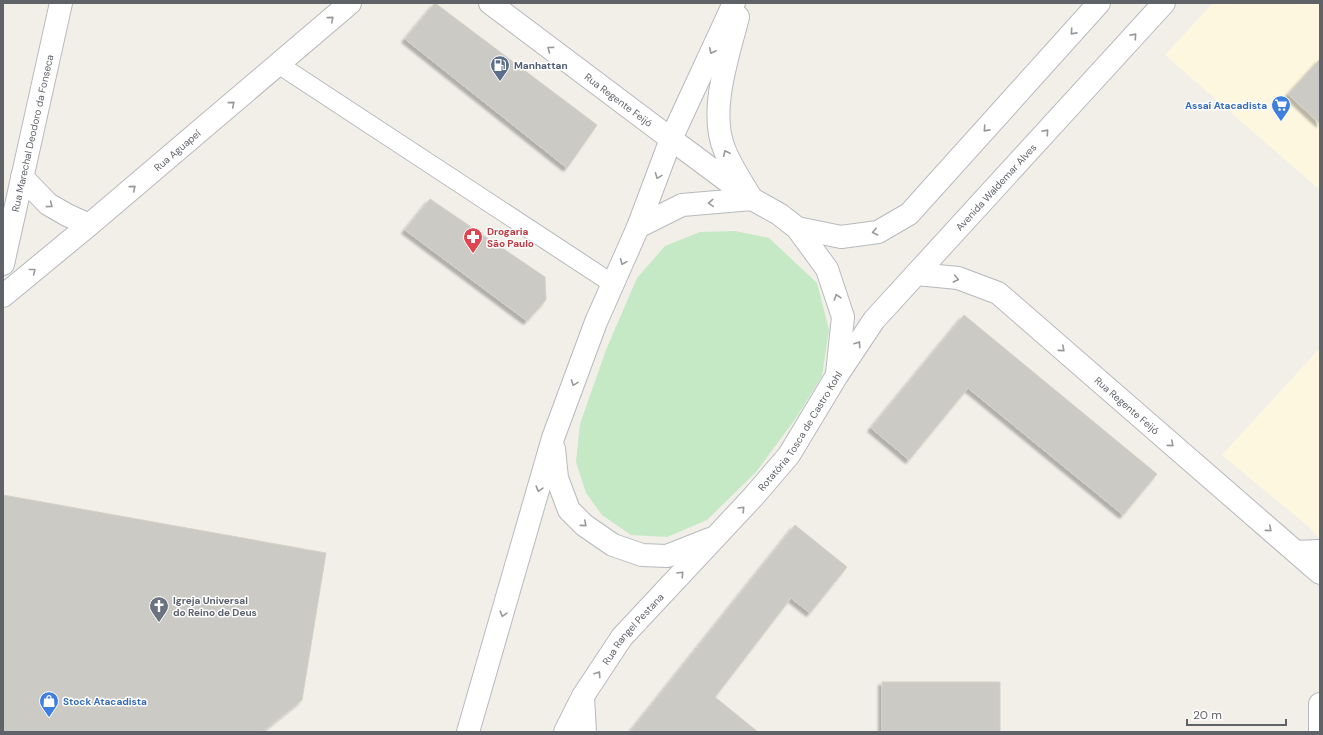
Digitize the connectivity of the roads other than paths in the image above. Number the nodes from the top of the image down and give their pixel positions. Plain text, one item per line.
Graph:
1 (61, 3) edge
2 (350, 3) edge
3 (490, 3) edge
4 (734, 3) edge
5 (742, 3) edge
6 (1099, 3) edge
7 (1164, 3) edge
8 (278, 64) junction
9 (671, 139) junction
10 (22, 177) junction
11 (752, 200) junction
12 (89, 225) junction
13 (638, 227) junction
14 (797, 228) junction
15 (3, 264) edge
16 (917, 274) junction
17 (613, 284) junction
18 (3, 296) edge
19 (836, 377) junction
20 (553, 438) junction
21 (715, 537) junction
22 (1320, 549) edge
23 (1294, 550) junction
24 (1320, 573) edge
25 (583, 696) junction
26 (1320, 704) edge
27 (468, 732) edge
28 (565, 732) edge
29 (585, 732) edge
30 (1320, 732) edge

1 - 10 main road, Rua Marechal Deodoro da Fonseca
8 -> 2 main road, Rua Aguapeí
9 -> 3 main road, Rua Regente Feijó
4 -> 9 main road
11 -> 5 main road
6 -> 14 main road
16 -> 7 main road, Avenida Waldemar Alves
12 -> 8 main road, Rua Aguapeí
8 - 17 lane
9 - 11 main road, Rua Regente Feijó
9 -> 13 main road
10 -> 12 main road
10 - 15 main road, Rua Marechal Deodoro da Fonseca
11 -> 13 main road
11 - 14 main road, Rotatória Tosca de Castro Kohl
18 -> 12 main road, Rua Aguapeí
13 -> 17 main road
19 -> 14 main road, Rotatória Tosca de Castro Kohl
19 -> 16 main road, Avenida Waldemar Alves
16 -> 23 main road, Rua Regente Feijó
17 -> 20 main road
21 -> 19 main road, Rotatória Tosca de Castro Kohl
20 -> 21 main road, Rotatória Tosca de Castro Kohl
20 -> 27 main road
25 -> 21 main road, Rua Rangel Pestana
22 - 23 lane
23 - 24 main road, Rua Regente Feijó
25 - 28 main road, Rua Rangel Pestana
25 - 29 main road
26 - 30 main road

